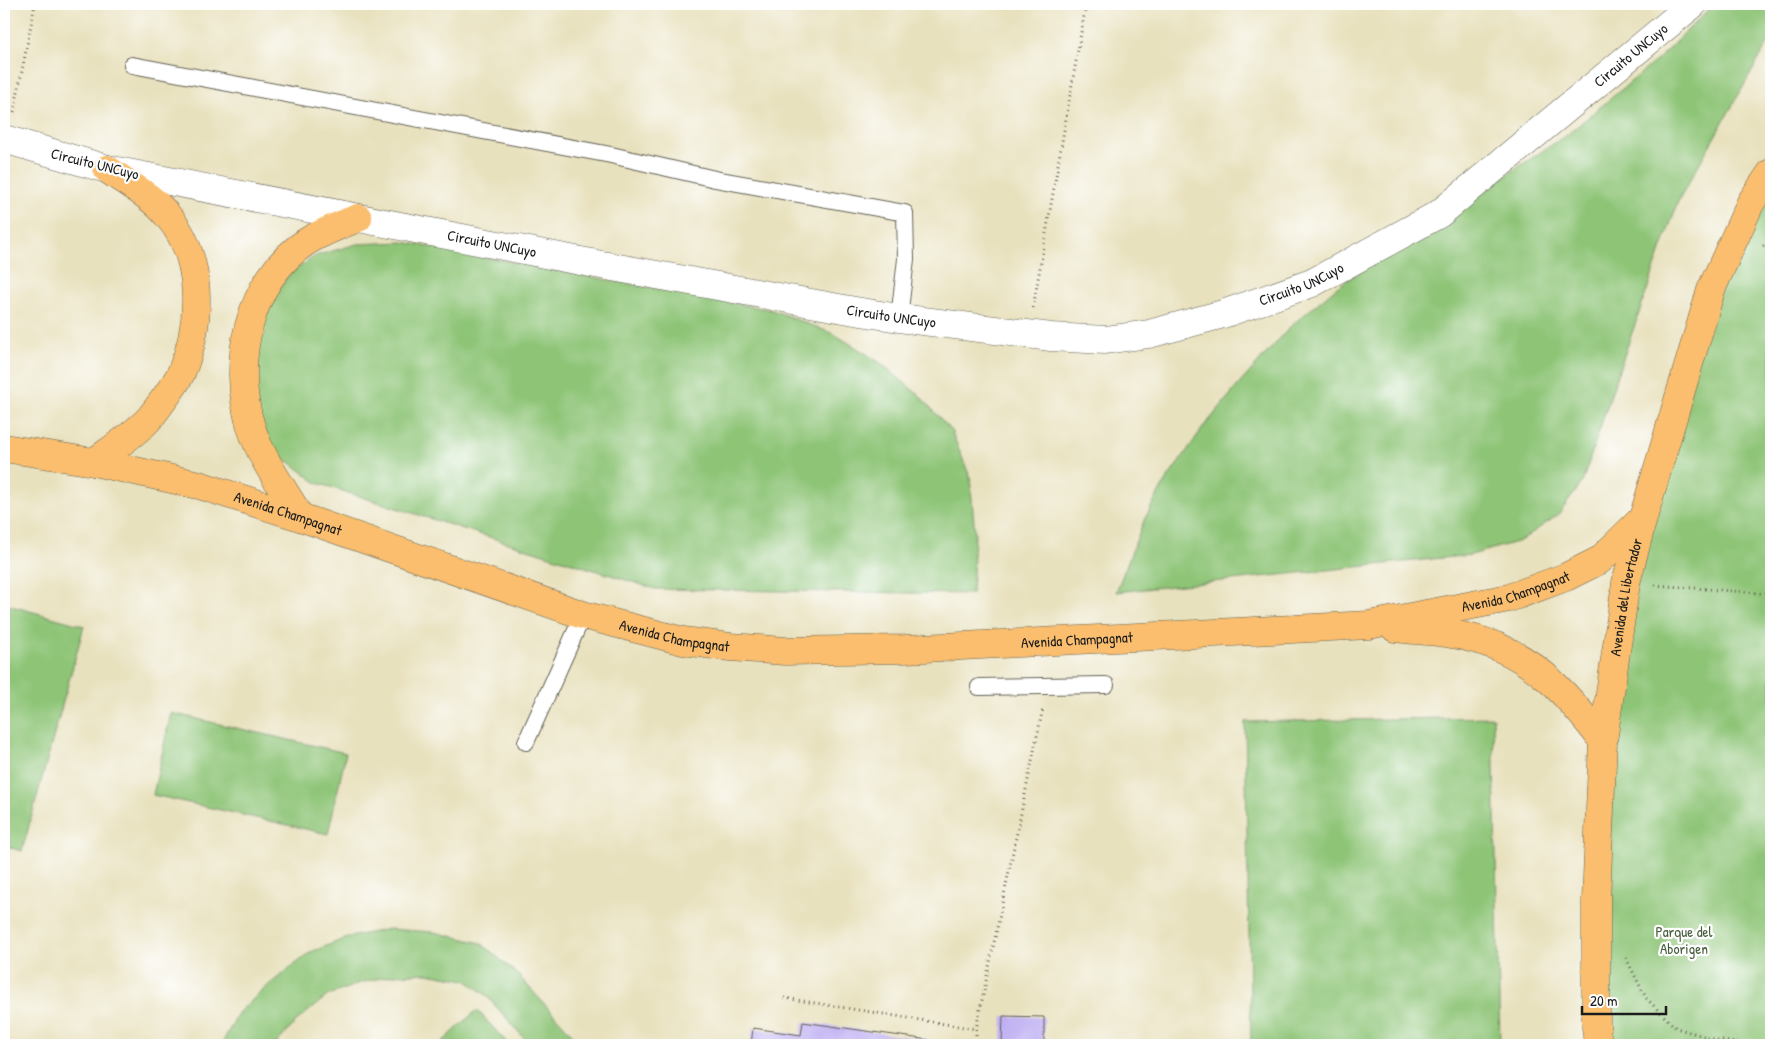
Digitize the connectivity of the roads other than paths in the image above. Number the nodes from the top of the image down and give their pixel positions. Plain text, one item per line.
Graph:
1 (1693, 4) edge
2 (132, 65) dead end
3 (9, 127) edge
4 (107, 169) junction
5 (1771, 172) edge
6 (358, 218) junction
7 (899, 318) junction
8 (4, 448) edge
9 (94, 462) junction
10 (300, 517) junction
11 (1643, 518) junction
12 (583, 616) junction
13 (1369, 625) junction
14 (1106, 686) dead end
15 (979, 687) dead end
16 (1603, 741) junction
17 (526, 742) dead end
18 (1598, 1045) edge

1 - 7 street, Circuito UNCuyo
2 - 7 lane
3 - 4 street, Circuito UNCuyo
4 - 6 street, Circuito UNCuyo
4 - 9 main road
5 - 11 main road, Avenida del Libertador
6 - 7 street, Circuito UNCuyo
6 - 10 main road
8 - 9 main road, Avenida Champagnat
9 - 10 main road, Avenida Champagnat
10 - 12 main road, Avenida Champagnat
11 - 13 main road, Avenida Champagnat
11 - 16 main road, Avenida del Libertador
12 - 13 main road, Avenida Champagnat
12 - 17 lane
13 - 16 main road, Avenida Champagnat
14 - 15 lane
16 - 18 main road, Avenida del Libertador

